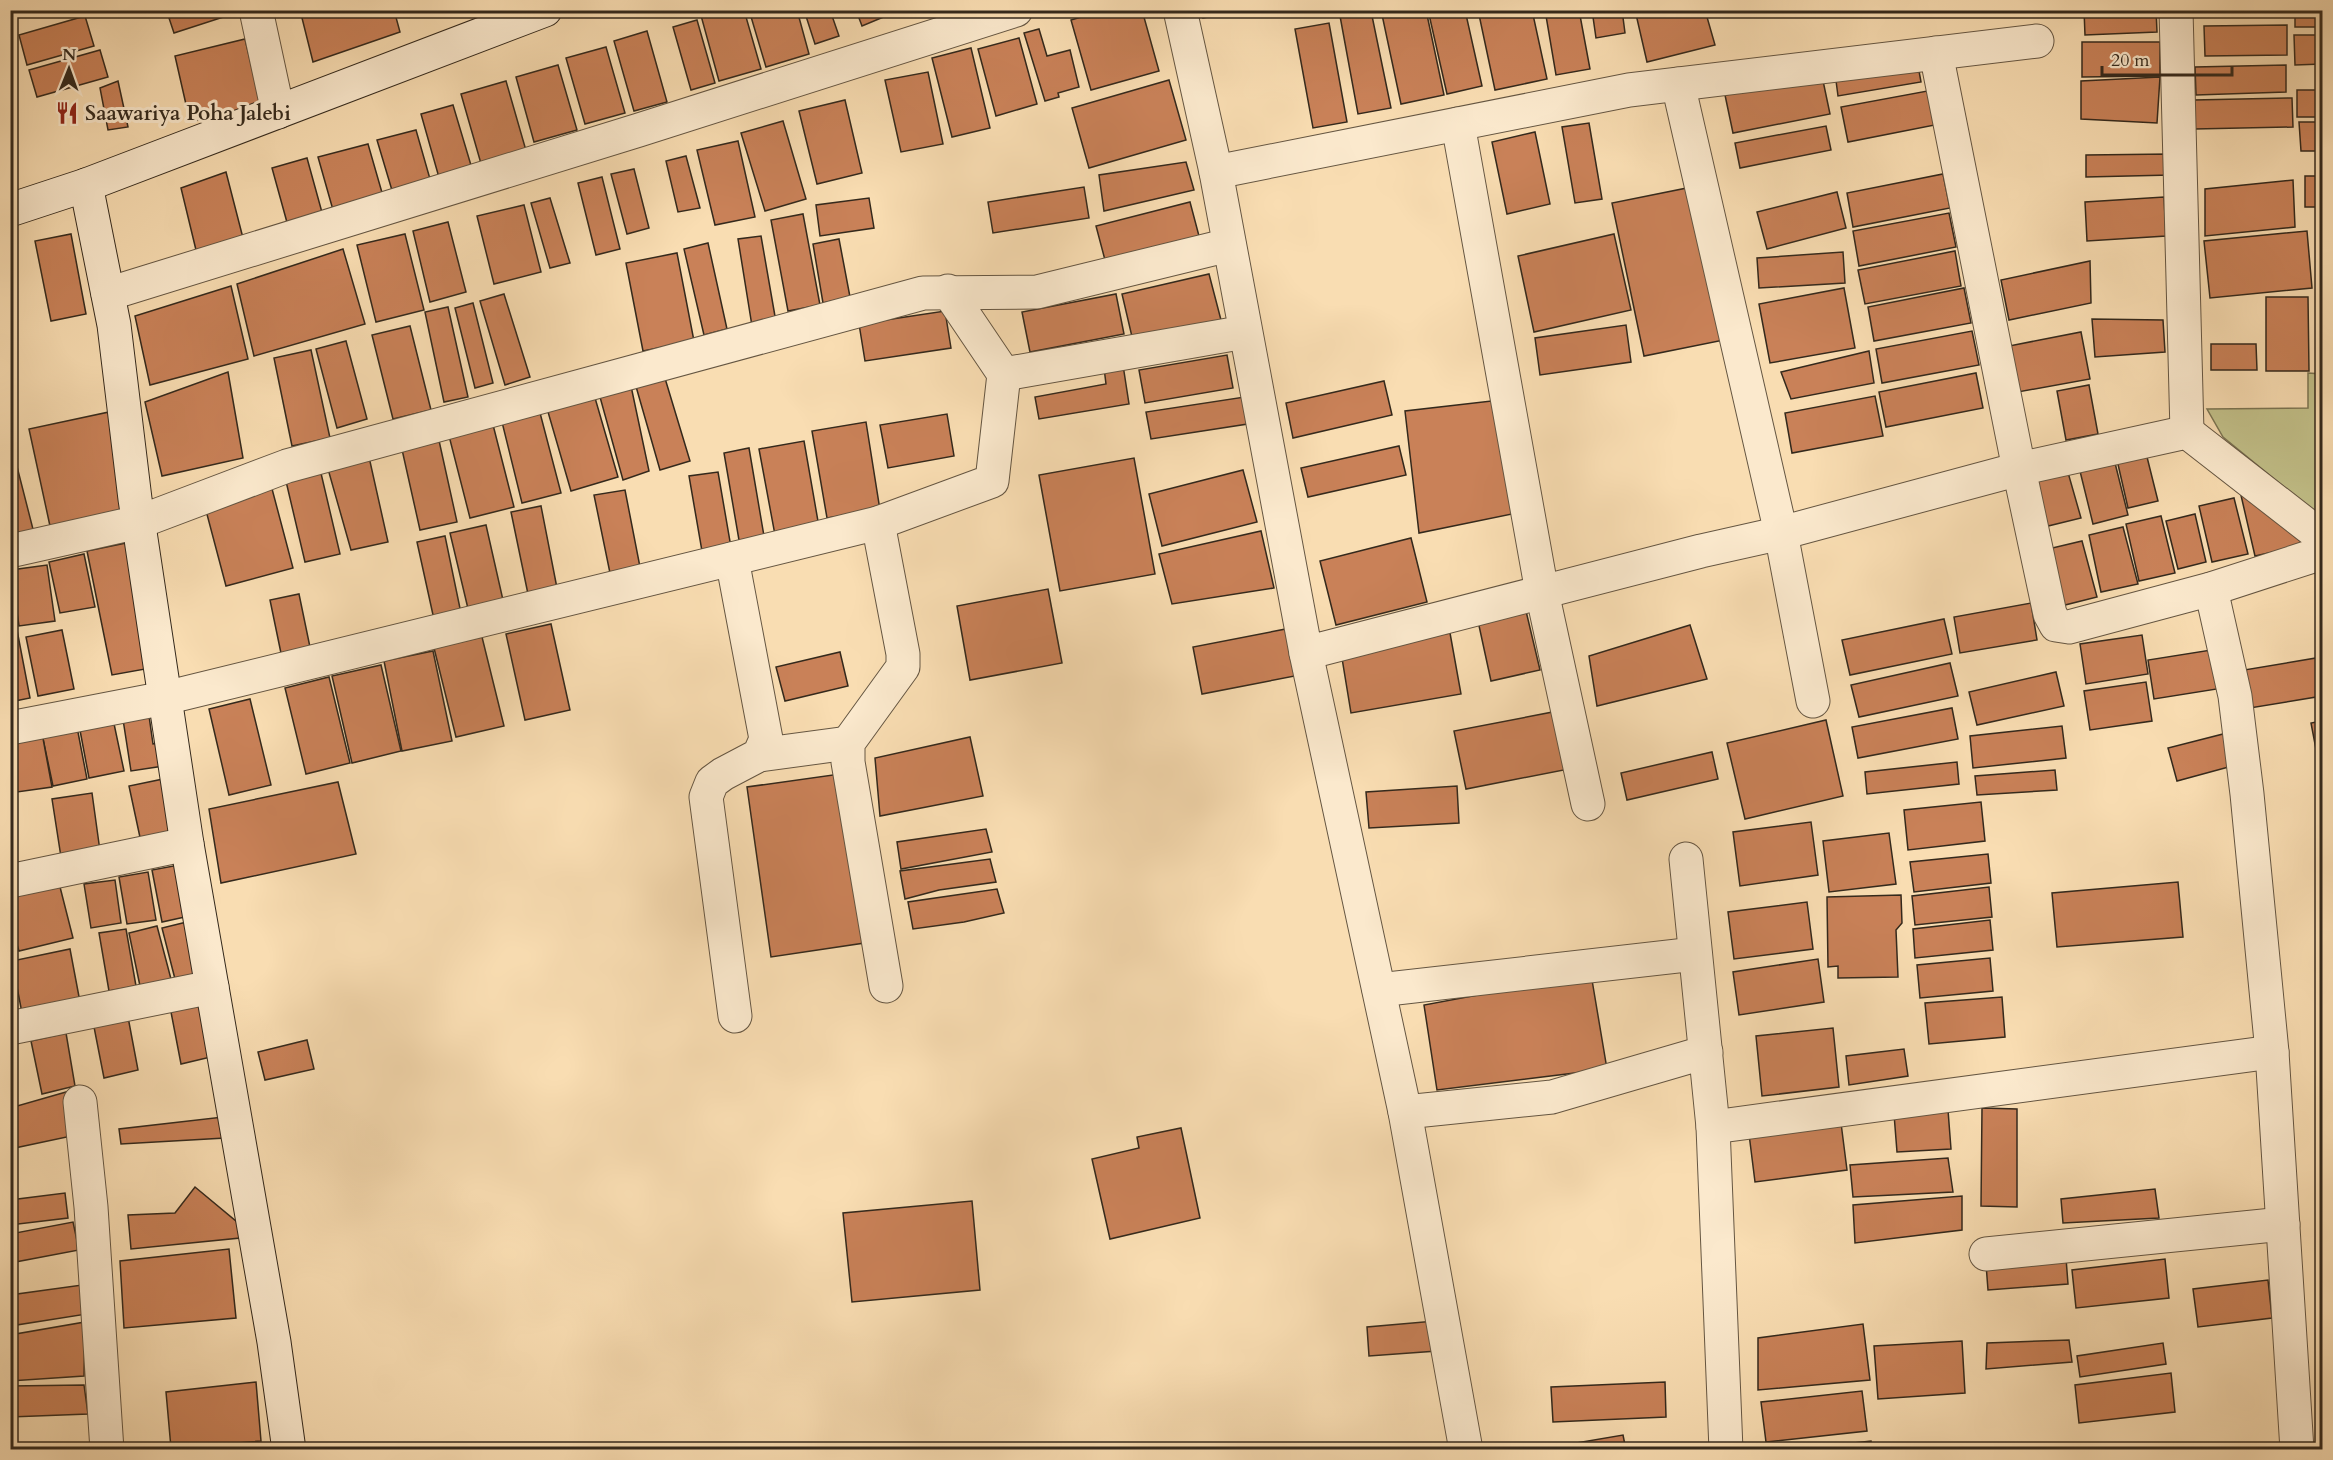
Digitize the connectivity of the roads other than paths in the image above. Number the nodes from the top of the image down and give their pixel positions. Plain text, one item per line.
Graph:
1 (256, 10) edge
2 (545, 10) edge
3 (1016, 10) edge
4 (1180, 10) edge
5 (2176, 10) edge
6 (2037, 41) dead end
7 (1936, 53) junction
8 (1678, 84) junction
9 (278, 112) junction
10 (1458, 124) junction
11 (1216, 172) junction
12 (86, 185) junction
13 (10, 210) edge
14 (1229, 245) junction
15 (948, 291) junction
16 (108, 294) junction
17 (1245, 332) junction
18 (1004, 374) junction
19 (2187, 432) junction
20 (2019, 469) junction
21 (139, 522) junction
22 (878, 523) junction
23 (1781, 533) junction
24 (2322, 537) edge
25 (10, 551) edge
26 (2322, 553) edge
27 (732, 559) junction
28 (2211, 589) junction
29 (1542, 592) junction
30 (1306, 652) junction
31 (165, 698) junction
32 (1813, 701) dead end
33 (10, 728) edge
34 (849, 743) junction
35 (759, 755) junction
36 (1588, 804) dead end
37 (187, 844) junction
38 (1686, 859) dead end
39 (10, 881) edge
40 (1695, 954) junction
41 (886, 986) dead end
42 (212, 987) junction
43 (1379, 990) junction
44 (735, 1016) dead end
45 (10, 1028) edge
46 (1706, 1052) junction
47 (2272, 1052) junction
48 (80, 1102) dead end
49 (1405, 1112) junction
50 (1713, 1127) junction
51 (2283, 1224) junction
52 (1986, 1254) dead end
53 (107, 1449) edge
54 (289, 1449) edge
55 (1466, 1449) edge
56 (1726, 1449) edge
57 (2297, 1449) edge

1 - 9 street
2 - 9 street
3 - 16 street
4 - 11 street
5 - 19 street
6 - 7 street
7 - 8 street
7 - 20 street
8 - 10 street
8 - 23 street
9 - 12 street
10 - 11 street
10 - 29 street
11 - 14 street
12 - 13 street
12 - 16 street
14 - 15 street
14 - 17 street
15 - 18 street
15 - 21 street
16 - 21 street
17 - 18 street
17 - 30 street
18 - 22 street
19 - 20 street
19 - 24 street
20 - 23 street
20 - 28 street
21 - 25 street
21 - 31 street
22 - 27 street
22 - 34 street
23 - 29 street
23 - 32 street
26 - 28 street
27 - 31 street
27 - 35 street
28 - 47 street
29 - 30 street
29 - 36 street
30 - 43 street
31 - 33 street
31 - 37 street
34 - 35 street
34 - 41 street
35 - 44 street
37 - 39 street
37 - 42 street
38 - 40 street
40 - 43 street
40 - 46 street
42 - 45 street
42 - 54 street
43 - 49 street
46 - 49 street
46 - 50 street
47 - 50 street
47 - 51 street
48 - 53 street
49 - 55 street
50 - 56 street
51 - 52 street
51 - 57 street

